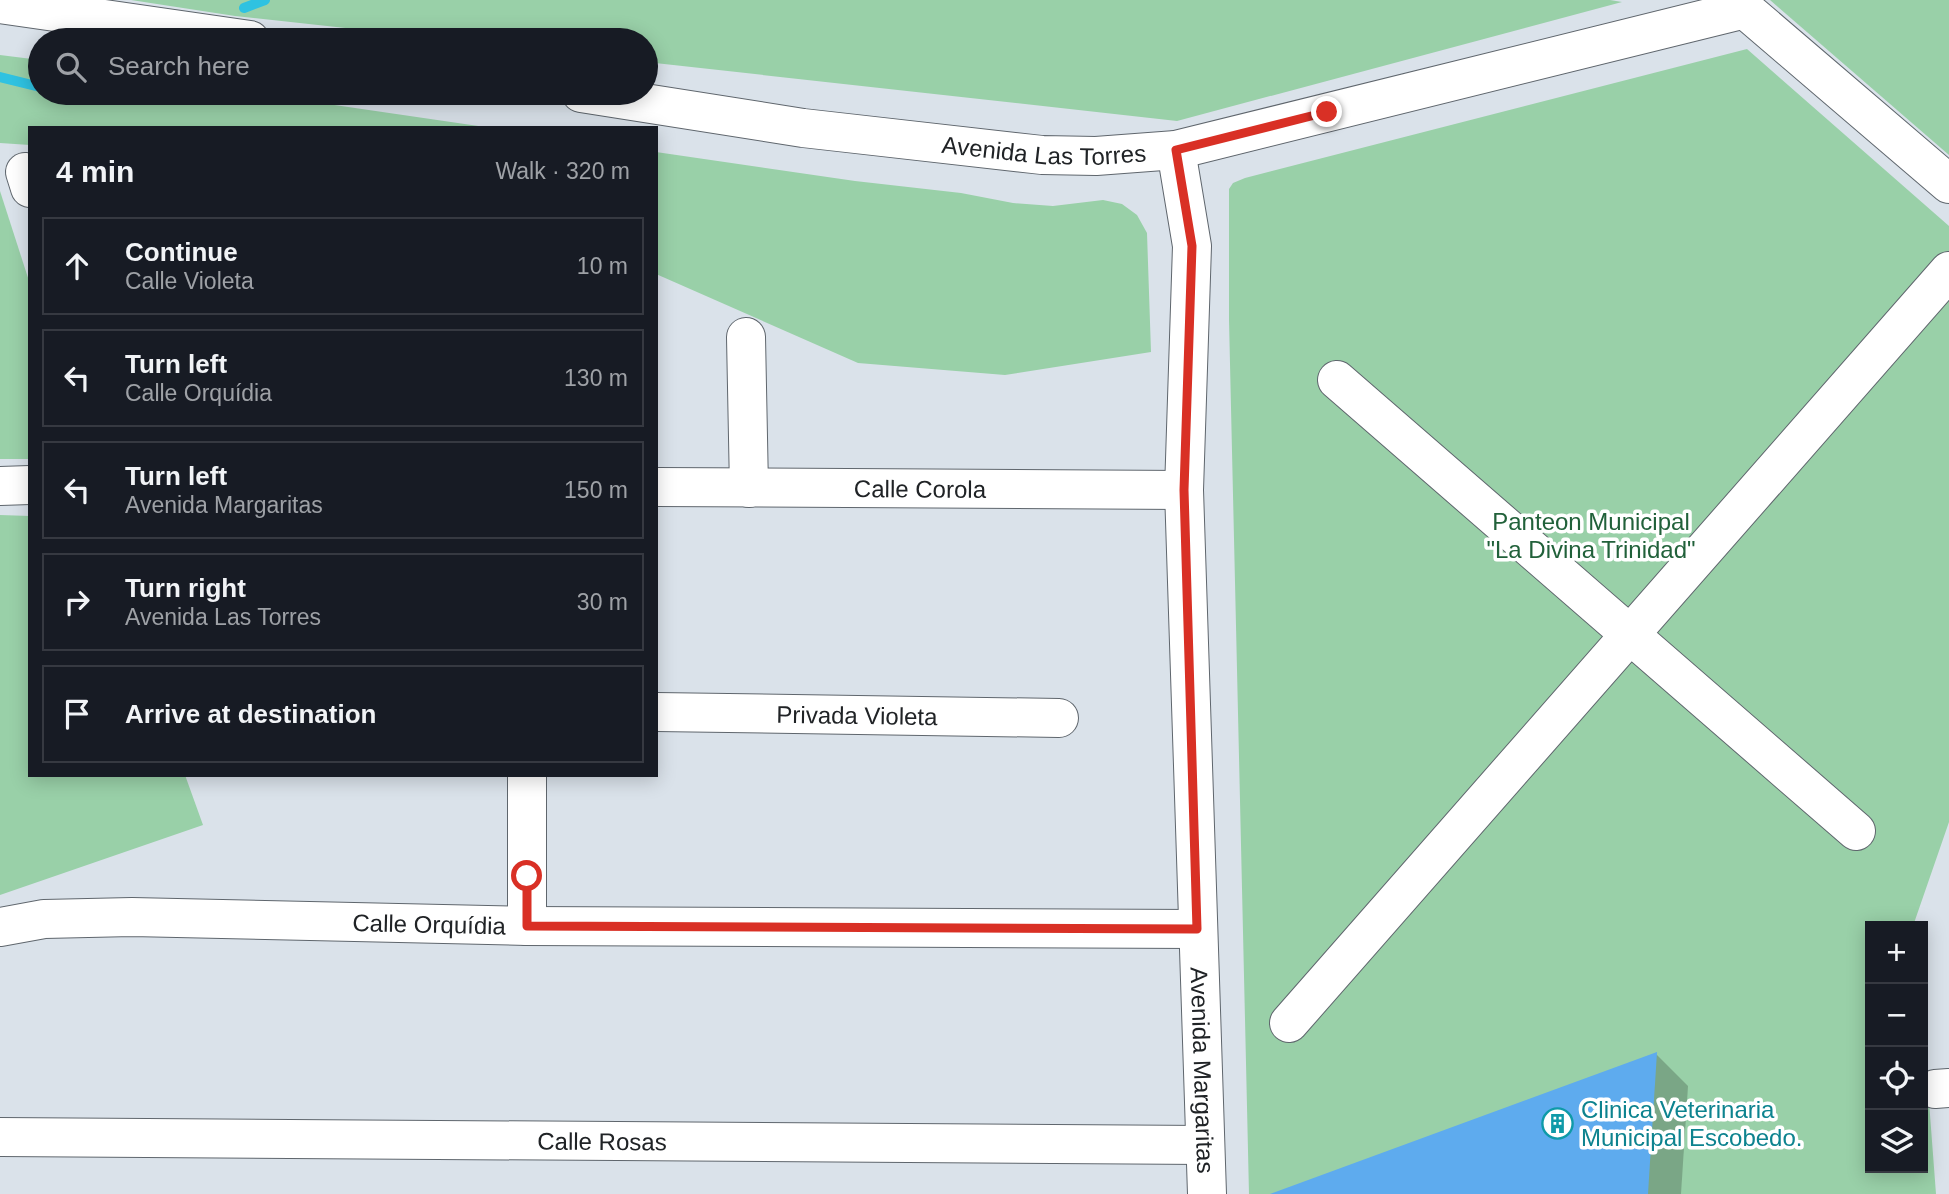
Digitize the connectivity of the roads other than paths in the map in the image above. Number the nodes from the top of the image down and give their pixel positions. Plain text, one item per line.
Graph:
1 (0, 4) edge
2 (1739, 5) edge
3 (167, 28) edge
4 (657, 105) edge
5 (1176, 150) junction
6 (1949, 184) edge
7 (1949, 271) edge
8 (746, 337) dead end
9 (1337, 380) dead end
10 (0, 485) edge
11 (28, 485) edge
12 (658, 487) edge
13 (749, 488) junction
14 (1184, 490) junction
15 (1630, 635) junction
16 (658, 712) edge
17 (1059, 718) dead end
18 (527, 777) edge
19 (1856, 831) dead end
20 (527, 926) junction
21 (0, 928) edge
22 (1197, 929) junction
23 (1289, 1023) dead end
24 (0, 1137) edge
25 (1205, 1145) junction
26 (1207, 1194) edge

1 - 3 street
2 - 5 street, Avenida Las Torres
2 - 6 street
4 - 5 street, Avenida Las Torres
5 - 14 street, Avenida Margaritas
7 - 15 street
8 - 13 street
9 - 15 street
10 - 11 street
12 - 13 street, Calle Corola
13 - 14 street, Calle Corola
14 - 22 street, Avenida Margaritas
15 - 19 street
15 - 23 street
16 - 17 street, Privada Violeta
18 - 20 street
20 - 21 street, Calle Orquídia
20 - 22 street, Calle Orquídia
22 - 25 street, Avenida Margaritas
24 - 25 street, Calle Rosas
25 - 26 street, Avenida Margaritas

